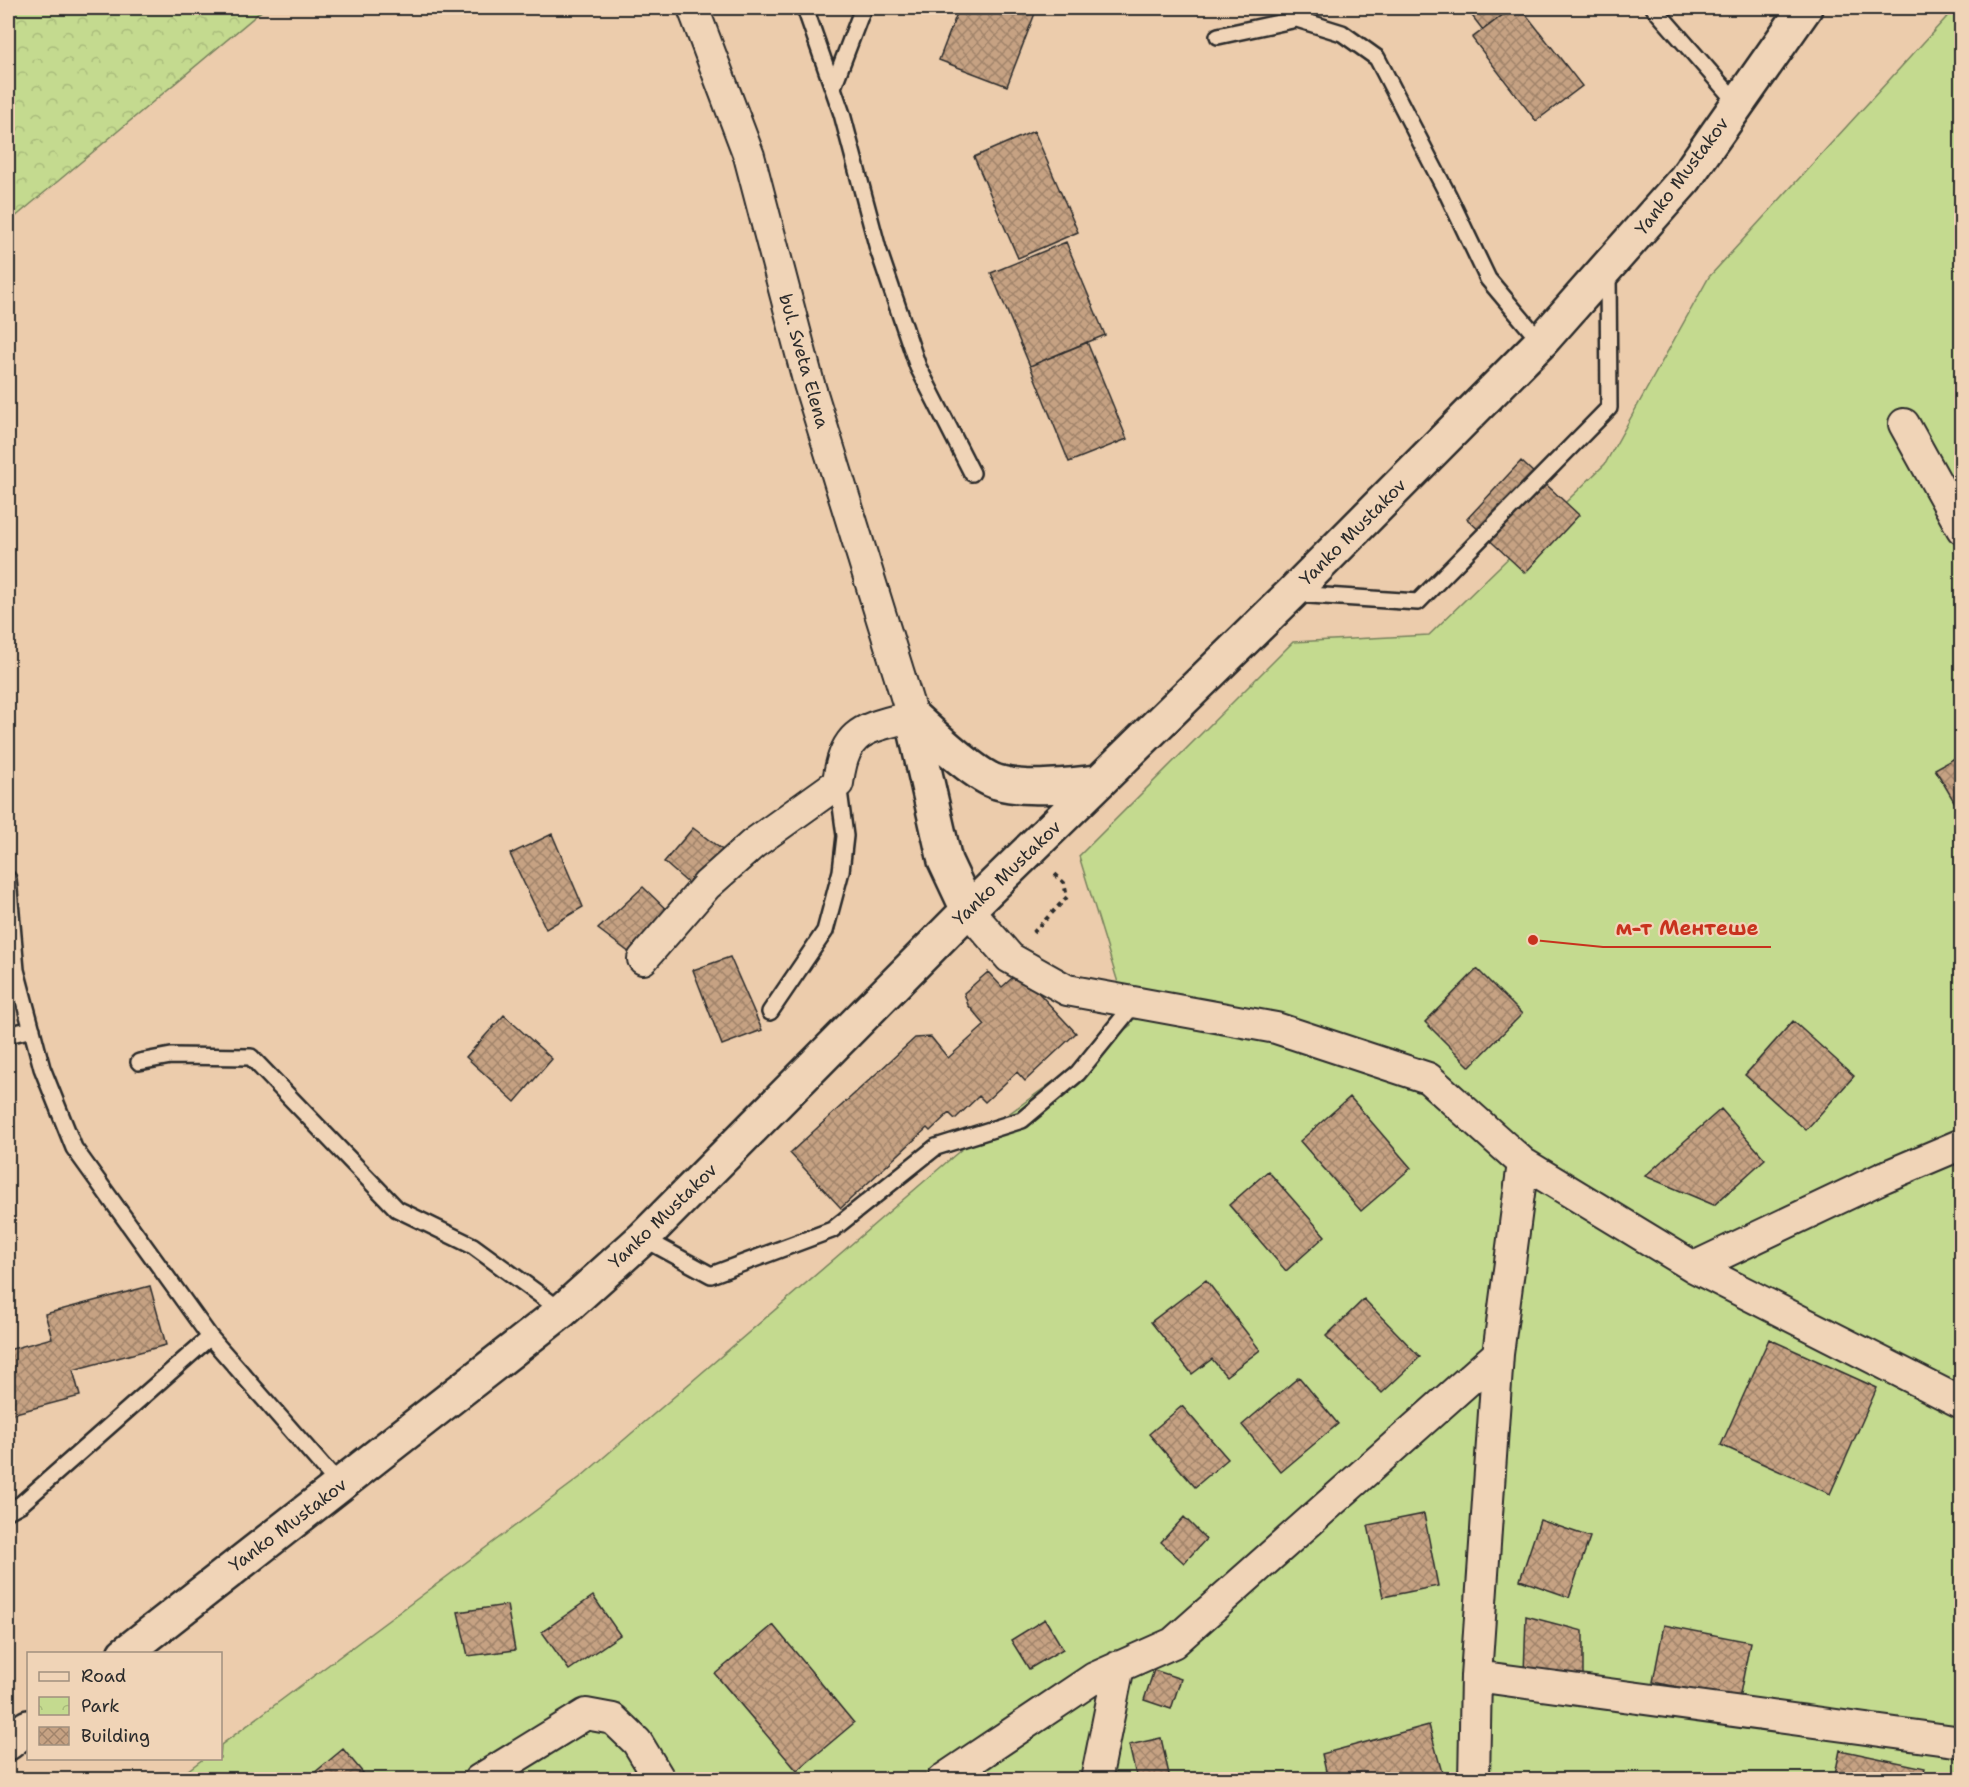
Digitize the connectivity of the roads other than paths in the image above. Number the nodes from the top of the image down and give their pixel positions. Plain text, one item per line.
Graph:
1 (693, 8) edge
2 (805, 8) edge
3 (863, 8) edge
4 (1654, 8) edge
5 (1805, 8) edge
6 (1218, 36) dead end
7 (832, 87) junction
8 (1737, 104) junction
9 (1608, 270) junction
10 (1541, 342) junction
11 (1904, 424) dead end
12 (972, 473) dead end
13 (1962, 529) edge
14 (1291, 594) junction
15 (912, 716) junction
16 (1100, 782) junction
17 (838, 783) junction
18 (8, 879) edge
19 (968, 910) junction
20 (643, 958) dead end
21 (1134, 1004) junction
22 (770, 1012) dead end
23 (32, 1029) junction
24 (8, 1035) edge
25 (139, 1062) dead end
26 (1962, 1144) edge
27 (1523, 1163) junction
28 (643, 1238) junction
29 (1694, 1267) junction
30 (562, 1311) junction
31 (210, 1338) junction
32 (1498, 1353) junction
33 (1962, 1403) edge
34 (340, 1486) junction
35 (8, 1511) edge
36 (125, 1652) edge
37 (1119, 1666) junction
38 (1476, 1676) junction
39 (27, 1728) edge
40 (1962, 1742) edge
41 (8, 1743) edge
42 (1476, 1777) edge
43 (479, 1779) edge
44 (660, 1779) edge
45 (942, 1779) edge
46 (1096, 1779) edge

1 - 15 street, bul. Sveta Elena
2 - 7 lane
3 - 7 lane
4 - 8 lane
5 - 8 street, Yanko Mustakov
6 - 10 lane
7 - 12 lane
8 - 9 street, Yanko Mustakov
9 - 10 street, Yanko Mustakov
9 - 14 lane
10 - 14 street, Yanko Mustakov
11 - 13 street
14 - 16 street, Yanko Mustakov
15 - 16 street
15 - 17 street
15 - 19 street
16 - 19 street, Yanko Mustakov
17 - 20 street
17 - 22 lane
18 - 23 lane
19 - 21 street
19 - 28 street, Yanko Mustakov
21 - 27 street
21 - 28 lane
23 - 24 lane
23 - 31 lane
25 - 30 lane
26 - 29 street
27 - 29 street
27 - 32 street
28 - 30 street, Yanko Mustakov
29 - 33 street
30 - 34 street, Yanko Mustakov
31 - 34 lane
31 - 35 lane
32 - 37 street
32 - 38 street
34 - 36 street, Yanko Mustakov
37 - 45 street
37 - 46 street
38 - 40 street
38 - 42 street
39 - 41 street
43 - 44 street

